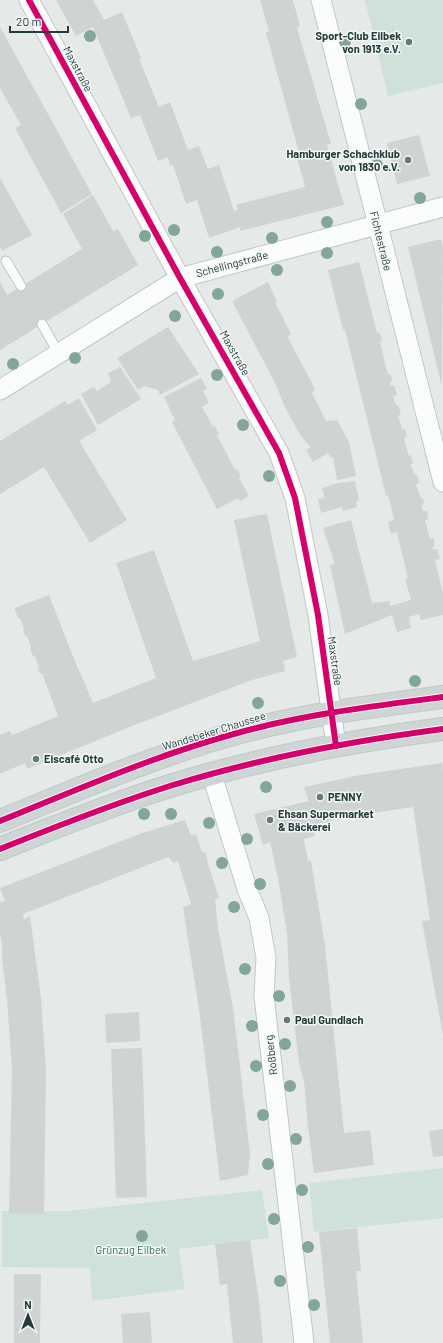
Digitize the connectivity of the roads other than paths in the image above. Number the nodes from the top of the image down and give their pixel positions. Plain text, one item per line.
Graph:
1 (29, 0) edge
2 (321, 0) edge
3 (443, 207) edge
4 (377, 225) junction
5 (6, 260) dead end
6 (180, 278) junction
7 (21, 286) dead end
8 (42, 324) dead end
9 (59, 354) junction
10 (0, 390) edge
11 (443, 482) edge
12 (443, 696) edge
13 (332, 712) junction
14 (443, 729) edge
15 (336, 746) junction
16 (212, 775) junction
17 (0, 821) edge
18 (0, 849) edge
19 (304, 1343) edge

1 - 6 street, Maxstraße
2 - 4 street, Fichtestraße
3 - 4 street, Schellingstraße
4 - 6 street, Schellingstraße
4 - 11 street, Fichtestraße
5 - 7 lane
6 - 9 street, Schellingstraße
6 - 13 street, Maxstraße
8 - 9 lane
9 - 10 street, Schellingstraße
12 - 13 main road, Wandsbeker Chaussee
13 - 15 street, Maxstraße
13 - 17 main road, Wandsbeker Chaussee
14 - 15 main road
15 - 16 main road
16 - 18 main road
16 - 19 street, Roßberg

